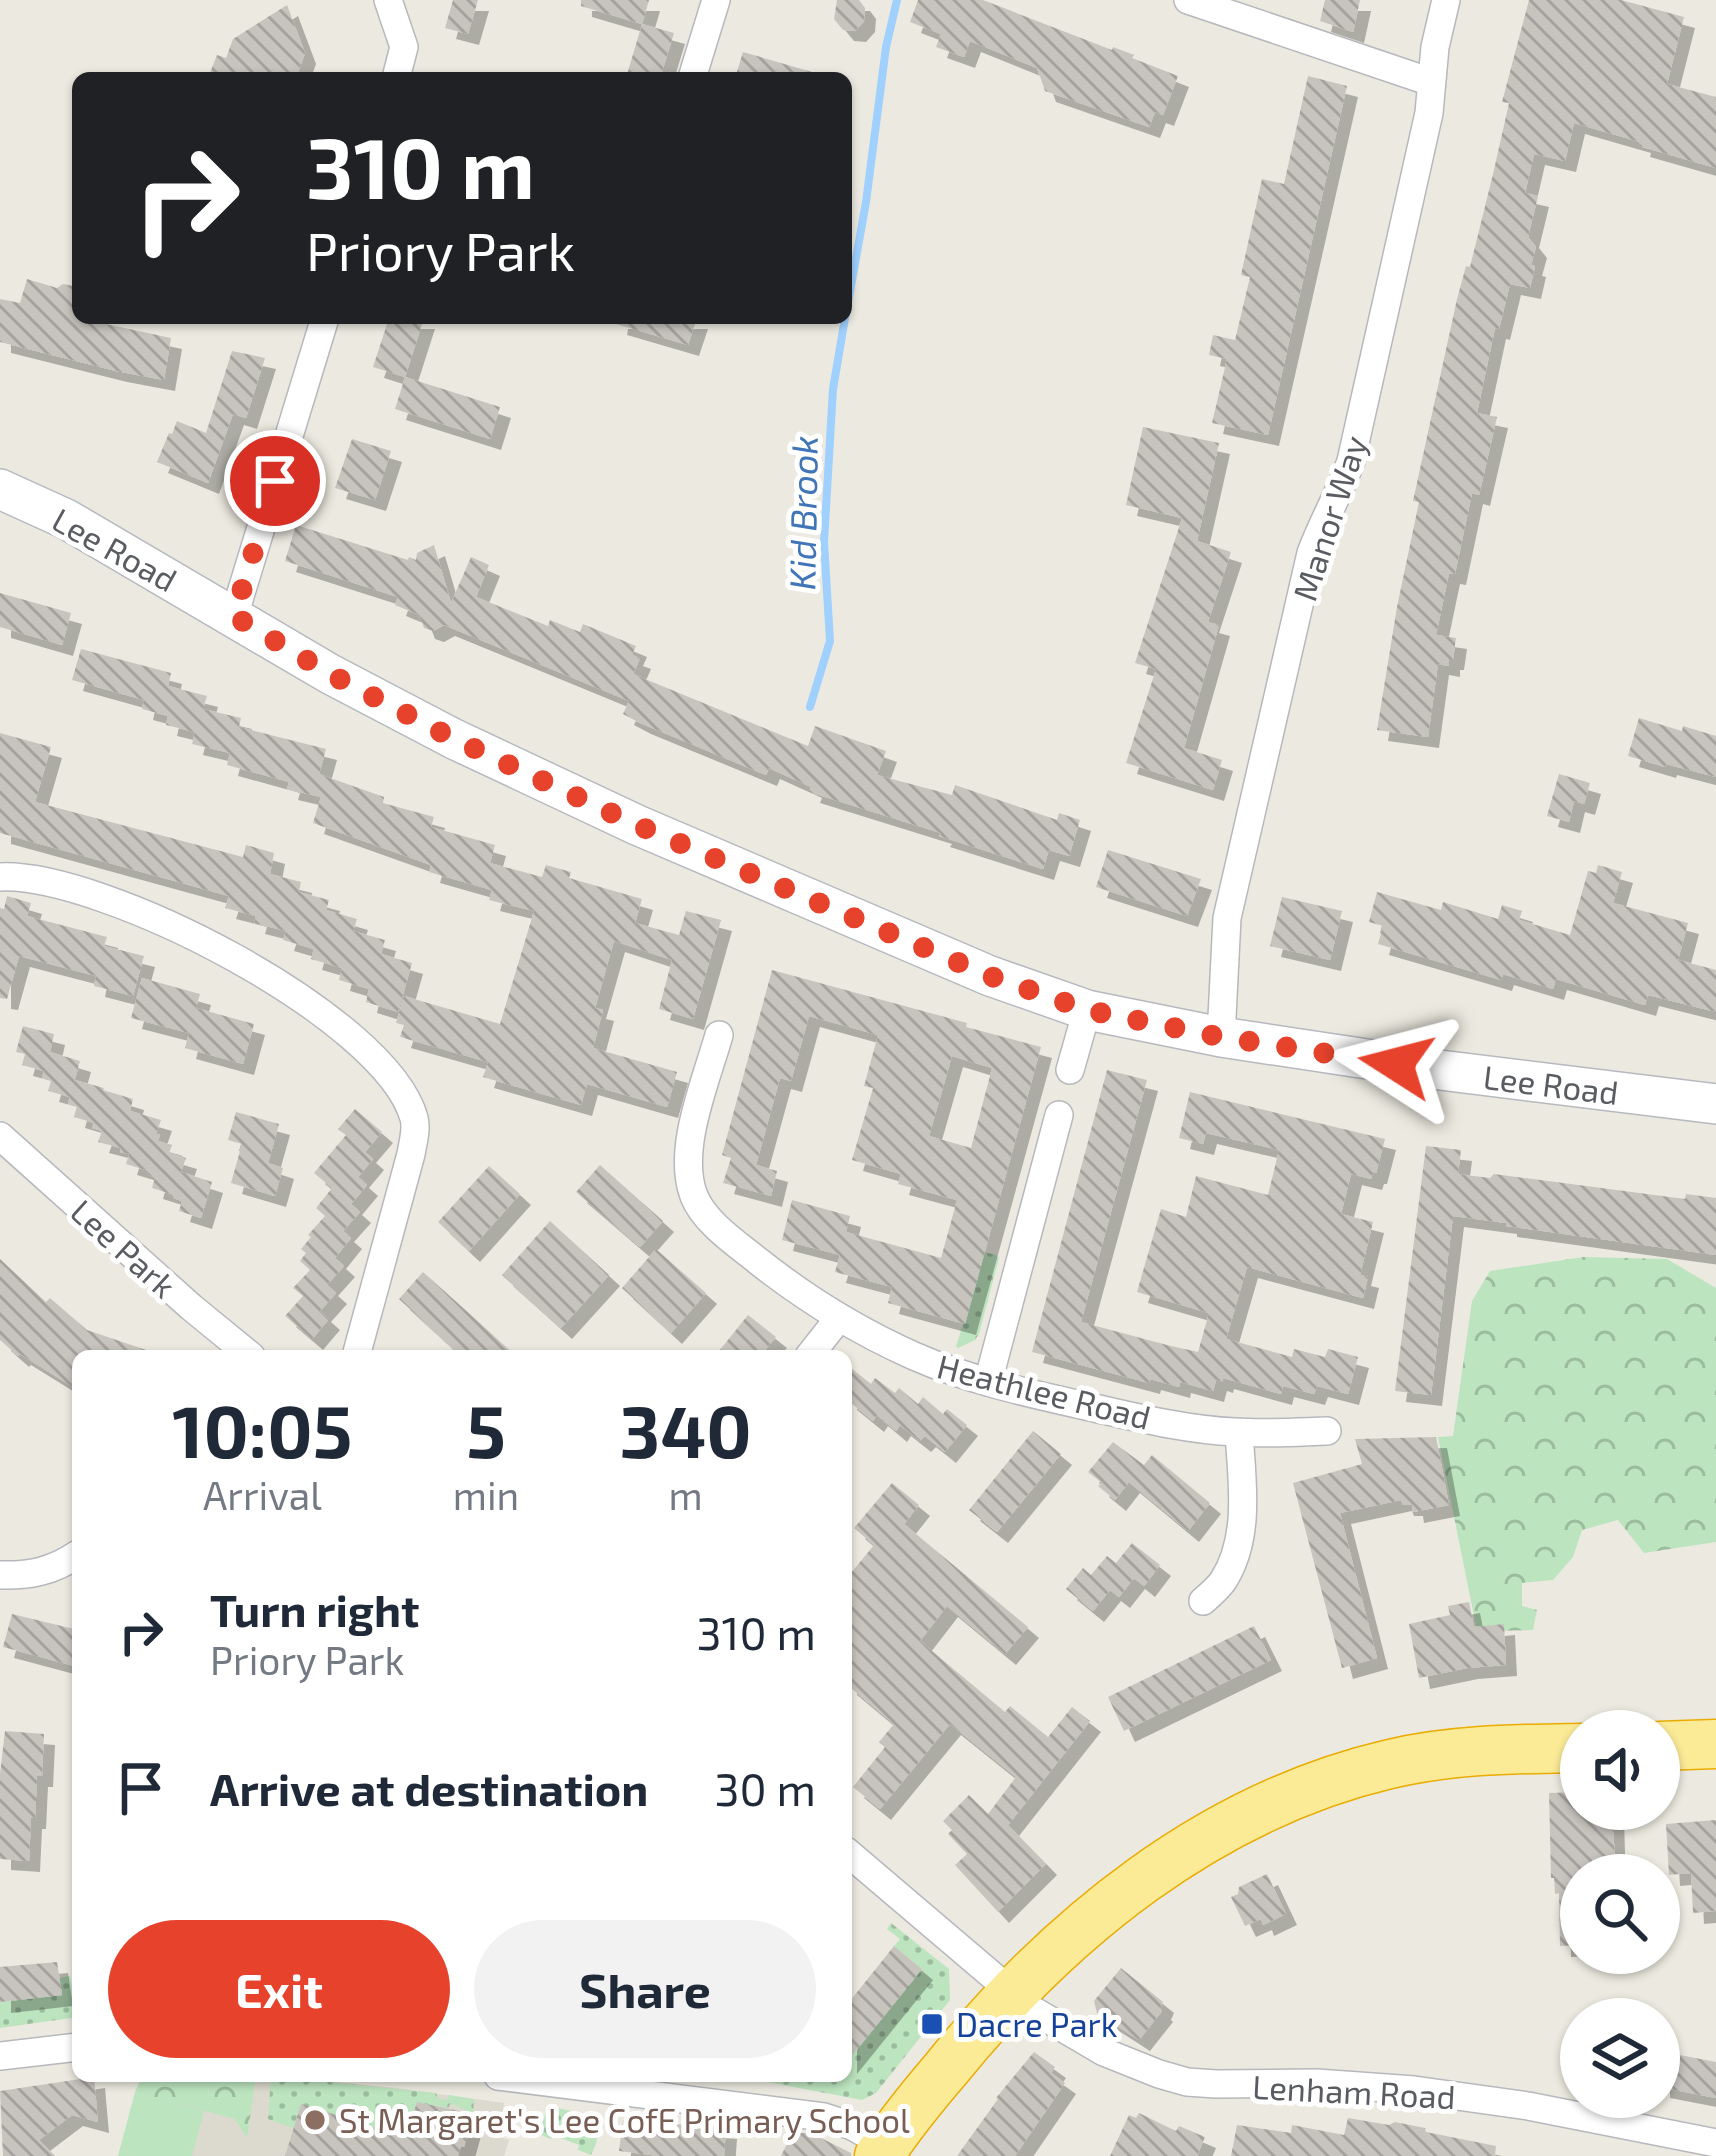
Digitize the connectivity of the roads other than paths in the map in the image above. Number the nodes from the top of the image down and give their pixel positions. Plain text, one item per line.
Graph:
1 (388, 0) edge
2 (716, 0) edge
3 (1188, 0) edge
4 (1446, 0) edge
5 (398, 72) edge
6 (694, 72) edge
7 (1431, 82) junction
8 (323, 324) edge
9 (0, 489) edge
10 (234, 616) junction
11 (0, 877) edge
12 (1087, 1010) junction
13 (719, 1035) dead end
14 (1221, 1037) junction
15 (1070, 1070) dead end
16 (1716, 1104) edge
17 (1058, 1115) dead end
18 (0, 1136) edge
19 (839, 1318) junction
20 (237, 1350) edge
21 (358, 1350) edge
22 (813, 1350) edge
23 (988, 1382) junction
24 (1327, 1431) dead end
25 (1239, 1433) junction
26 (72, 1557) edge
27 (0, 1575) edge
28 (1203, 1601) dead end
29 (1716, 1744) edge
30 (1680, 1745) edge
31 (1560, 1749) edge
32 (852, 1856) edge
33 (1012, 1992) junction
34 (72, 2048) edge
35 (0, 2056) edge
36 (547, 2082) edge
37 (1716, 2143) edge
38 (883, 2151) edge

1 - 5 street
2 - 6 street
3 - 7 street
4 - 7 street, Manor Way
7 - 14 street, Manor Way
8 - 10 street
9 - 10 main road, Lee Road
10 - 12 main road, Lee Road
11 - 21 street
12 - 14 main road, Lee Road
12 - 15 street
13 - 19 street, Heathlee Road
14 - 16 main road, Lee Road
17 - 23 street
18 - 20 street, Lee Park
19 - 22 street
19 - 23 street, Heathlee Road
23 - 25 street, Heathlee Road
24 - 25 street, Heathlee Road
25 - 28 street
26 - 27 street
29 - 30 highway
31 - 33 highway
32 - 33 street
33 - 37 street, Lenham Road
33 - 38 highway
34 - 35 street
36 - 38 street

